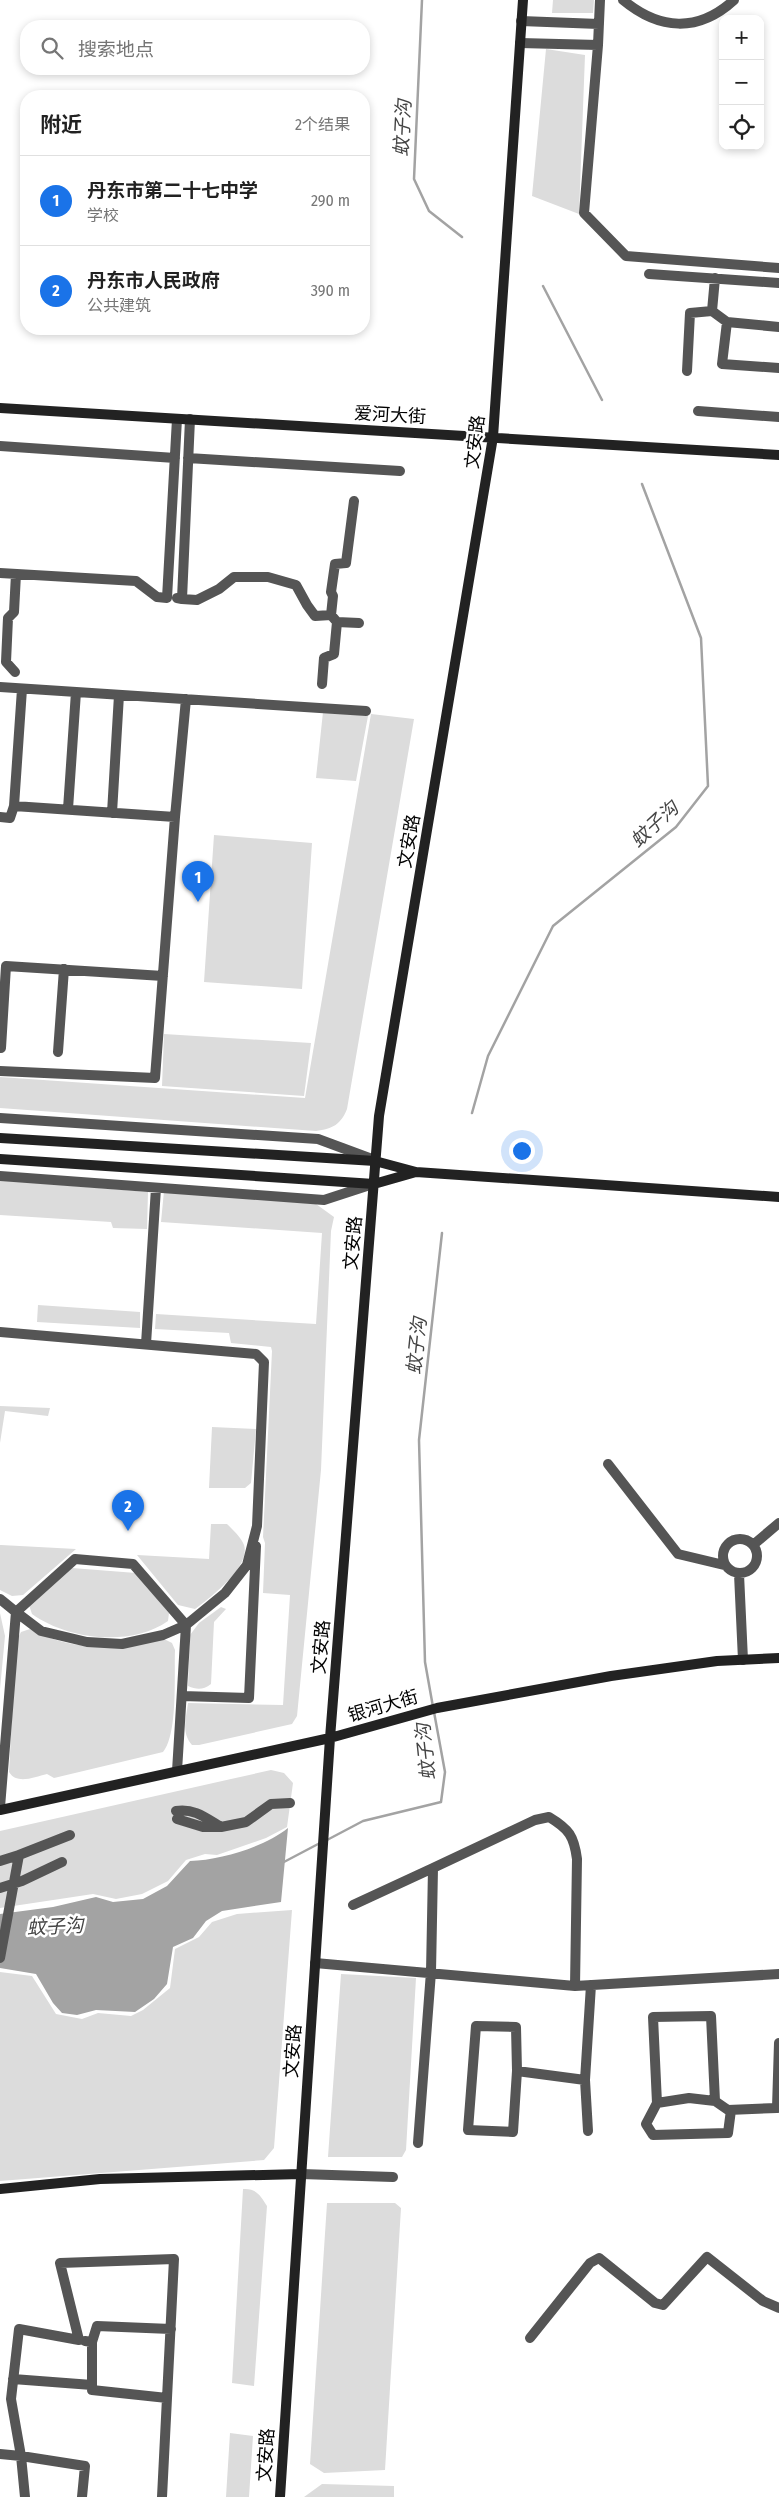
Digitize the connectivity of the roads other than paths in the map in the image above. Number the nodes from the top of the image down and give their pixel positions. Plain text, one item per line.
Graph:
1 (523, 0) edge
2 (600, 0) edge
3 (622, 0) edge
4 (734, 0) edge
5 (521, 21) junction
6 (599, 24) junction
7 (520, 43) junction
8 (598, 45) junction
9 (779, 268) edge
10 (649, 274) dead end
11 (715, 278) junction
12 (779, 283) edge
13 (712, 311) junction
14 (727, 322) junction
15 (779, 328) edge
16 (779, 368) edge
17 (687, 371) dead end
18 (0, 408) edge
19 (698, 411) dead end
20 (779, 417) edge
21 (178, 419) junction
22 (190, 419) junction
23 (494, 437) junction
24 (0, 446) edge
25 (779, 455) edge
26 (175, 458) junction
27 (188, 458) junction
28 (400, 471) dead end
29 (354, 501) dead end
30 (0, 573) edge
31 (16, 574) junction
32 (167, 598) junction
33 (182, 599) junction
34 (334, 618) junction
35 (359, 623) dead end
36 (16, 672) dead end
37 (322, 684) dead end
38 (0, 687) edge
39 (22, 688) junction
40 (76, 692) junction
41 (119, 695) junction
42 (186, 699) junction
43 (366, 710) dead end
44 (14, 806) junction
45 (68, 809) junction
46 (112, 813) junction
47 (0, 817) edge
48 (175, 817) junction
49 (64, 969) junction
50 (163, 976) junction
51 (1, 1048) edge
52 (58, 1052) dead end
53 (0, 1071) edge
54 (0, 1118) edge
55 (0, 1138) edge
56 (0, 1159) edge
57 (376, 1161) junction
58 (416, 1172) junction
59 (0, 1176) edge
60 (374, 1184) junction
61 (156, 1188) junction
62 (779, 1197) edge
63 (0, 1332) edge
64 (146, 1344) junction
65 (608, 1464) dead end
66 (257, 1526) junction
67 (777, 1529) edge
68 (753, 1545) junction
69 (724, 1565) junction
70 (738, 1574) junction
71 (0, 1599) edge
72 (16, 1612) junction
73 (186, 1625) junction
74 (779, 1658) edge
75 (743, 1660) junction
76 (182, 1696) junction
77 (3, 1730) edge
78 (330, 1738) junction
79 (177, 1771) junction
80 (290, 1803) dead end
81 (0, 1808) edge
82 (176, 1815) dead end
83 (70, 1835) dead end
84 (19, 1855) junction
85 (0, 1861) edge
86 (62, 1862) dead end
87 (433, 1868) junction
88 (16, 1883) junction
89 (0, 1888) edge
90 (353, 1905) dead end
91 (0, 1958) edge
92 (315, 1963) junction
93 (431, 1972) junction
94 (779, 1974) edge
95 (591, 1985) junction
96 (575, 1986) junction
97 (779, 2043) edge
98 (517, 2072) junction
99 (585, 2080) junction
100 (716, 2101) junction
101 (657, 2104) junction
102 (732, 2110) junction
103 (588, 2131) dead end
104 (418, 2143) dead end
105 (301, 2174) junction
106 (393, 2177) dead end
107 (0, 2189) edge
108 (779, 2308) edge
109 (171, 2329) junction
110 (530, 2338) dead end
111 (80, 2340) junction
112 (92, 2342) junction
113 (13, 2378) junction
114 (92, 2385) junction
115 (167, 2398) junction
116 (0, 2454) edge
117 (21, 2456) junction
118 (25, 2497) edge
119 (82, 2497) edge
120 (162, 2497) edge
121 (280, 2497) edge

1 - 5 main road, 文安路
2 - 6 street
3 - 4 street
5 - 6 street
5 - 7 main road, 文安路
6 - 8 street
7 - 8 street
7 - 23 main road, 文安路
8 - 9 street
10 - 11 street
11 - 12 street
11 - 13 street
13 - 14 street
13 - 17 street
14 - 15 street
14 - 16 street
18 - 21 main road, 爱河大街
19 - 20 street
21 - 22 main road, 爱河大街
21 - 26 street
22 - 23 main road, 爱河大街
22 - 27 street
23 - 25 main road, 爱河大街
23 - 57 main road, 文安路
24 - 26 street
26 - 32 street
27 - 28 street
27 - 33 street
29 - 34 street
30 - 31 street
31 - 32 street
31 - 36 street
32 - 33 street
33 - 34 street
34 - 35 street
34 - 37 street
38 - 39 street
39 - 40 street
39 - 44 street
40 - 41 street
40 - 45 street
41 - 42 street
41 - 46 street
42 - 43 street
42 - 48 street
44 - 45 street
44 - 47 street
45 - 46 street
46 - 48 street
48 - 50 street
49 - 50 street
49 - 51 street
49 - 52 street
50 - 53 street
54 - 57 street
55 - 57 main road
56 - 60 main road
57 - 58 main road
57 - 60 main road, 文安路
58 - 60 main road
58 - 62 main road
59 - 61 street
60 - 61 street
60 - 78 main road, 文安路
61 - 64 street
63 - 64 street
64 - 66 street
65 - 69 street
66 - 73 street
66 - 76 street
67 - 68 street
68 - 69 street
68 - 70 street
69 - 70 street
70 - 75 street
71 - 72 street
72 - 73 street
72 - 73 street
72 - 77 street
73 - 76 street
74 - 75 main road, 银河大街
75 - 78 main road, 银河大街
76 - 79 street
77 - 81 street
78 - 79 main road, 银河大街
78 - 92 main road, 文安路
79 - 81 main road, 银河大街
80 - 82 street
83 - 84 street
84 - 85 street
84 - 88 street
86 - 88 street
87 - 90 street
87 - 93 street
87 - 96 street
88 - 89 street
88 - 91 street
92 - 93 street
92 - 105 main road, 文安路
93 - 96 street
93 - 104 street
94 - 95 street
95 - 96 street
95 - 99 street
97 - 102 street
98 - 98 street
98 - 99 street
99 - 103 street
100 - 101 street
100 - 101 street
100 - 102 street
101 - 102 street
105 - 106 street
105 - 107 main road
105 - 121 main road, 文安路
108 - 110 street
109 - 111 street
109 - 112 street
109 - 115 street
111 - 112 street
111 - 113 street
112 - 114 street
113 - 114 street
113 - 117 street
114 - 115 street
115 - 120 street
116 - 117 street
117 - 118 street
117 - 119 street

